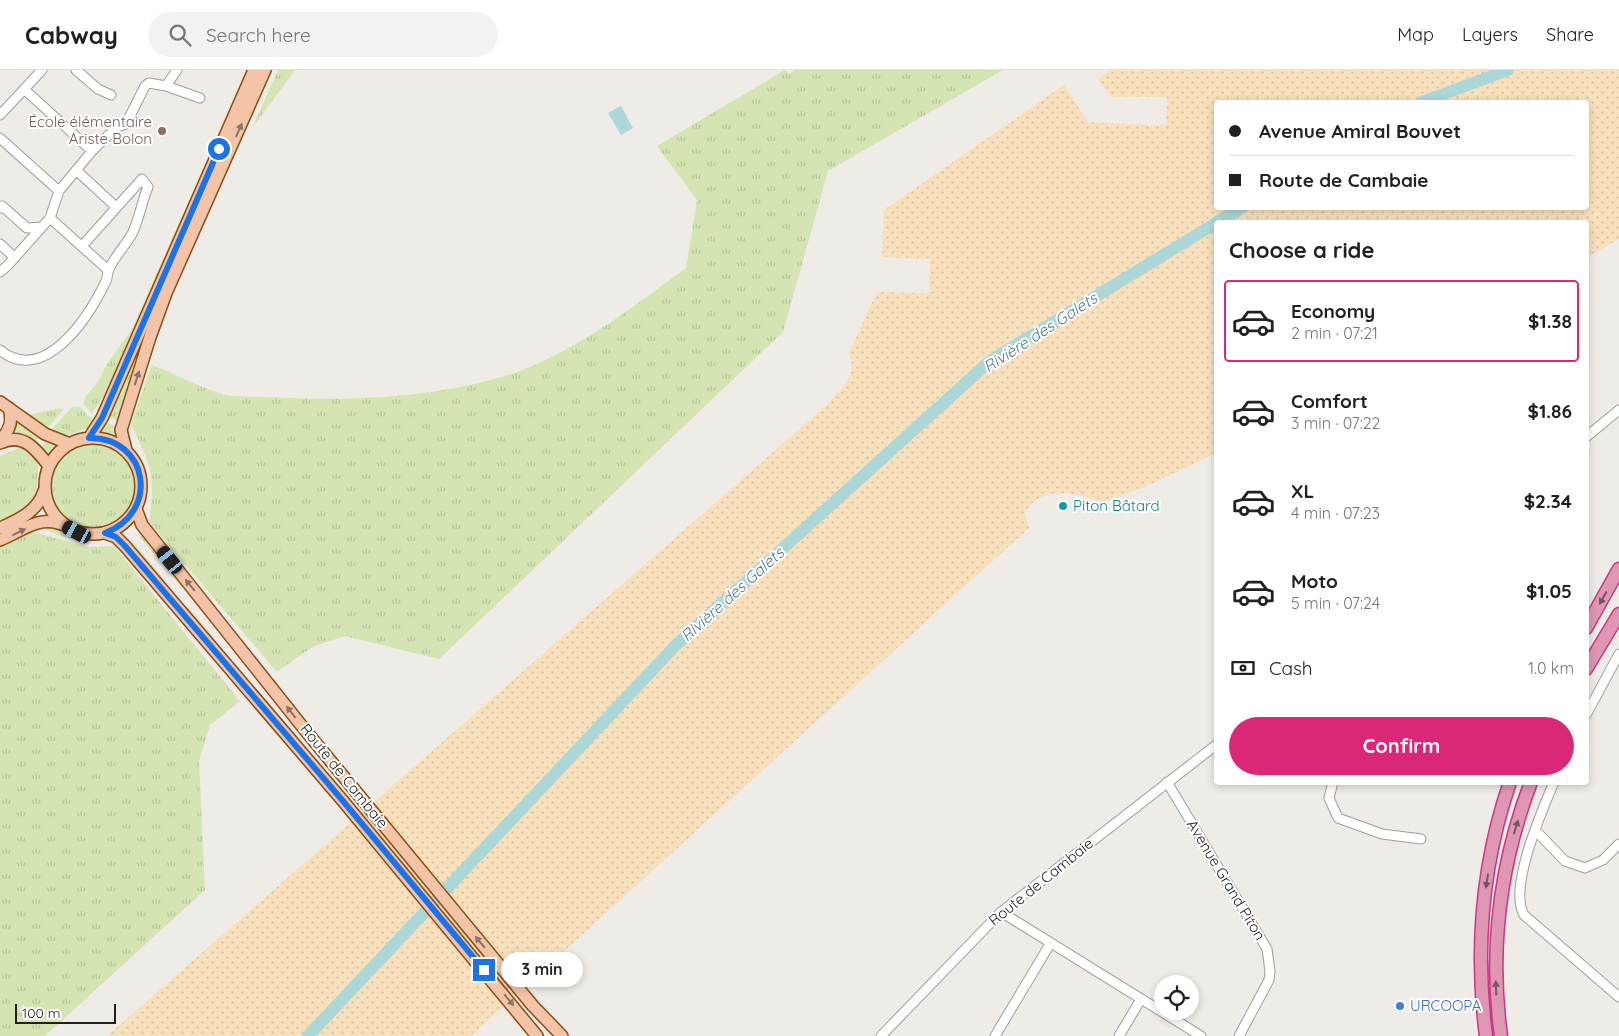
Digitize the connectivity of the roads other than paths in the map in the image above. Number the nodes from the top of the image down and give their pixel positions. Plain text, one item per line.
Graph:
1 (42, 70) edge
2 (76, 70) edge
3 (254, 70) edge
4 (265, 70) edge
5 (175, 71) edge
6 (166, 86) junction
7 (24, 90) junction
8 (111, 95) dead end
9 (200, 98) dead end
10 (2, 110) edge
11 (0, 138) edge
12 (92, 151) junction
13 (76, 170) junction
14 (59, 191) junction
15 (115, 206) junction
16 (0, 208) edge
17 (50, 218) junction
18 (42, 227) junction
19 (0, 244) edge
20 (82, 246) junction
21 (15, 258) junction
22 (108, 270) junction
23 (0, 272) edge
24 (0, 350) edge
25 (4, 405) edge
26 (1619, 410) edge
27 (1589, 435) edge
28 (89, 438) junction
29 (0, 441) edge
30 (70, 444) junction
31 (126, 450) junction
32 (49, 466) junction
33 (45, 489) junction
34 (136, 509) junction
35 (64, 526) junction
36 (0, 528) edge
37 (105, 533) junction
38 (0, 540) edge
39 (1619, 569) edge
40 (1619, 614) edge
41 (1589, 623) edge
42 (1619, 654) edge
43 (1589, 664) edge
44 (1589, 710) edge
45 (1214, 747) edge
46 (1167, 782) junction
47 (1332, 785) edge
48 (1509, 785) edge
49 (1530, 785) edge
50 (1553, 785) edge
51 (1535, 830) junction
52 (1421, 840) dead end
53 (1619, 844) edge
54 (1001, 912) junction
55 (1050, 944) junction
56 (1619, 997) edge
57 (1141, 999) junction
58 (537, 1036) edge
59 (562, 1036) edge
60 (881, 1036) edge
61 (995, 1036) edge
62 (1119, 1036) edge
63 (1201, 1036) edge
64 (1239, 1036) edge
65 (1486, 1036) edge
66 (1501, 1036) edge

1 - 7 street
2 - 8 street
3 - 28 main road
31 -> 4 main road
5 - 6 street
6 - 9 street
6 - 12 street
7 - 10 street
7 - 12 street
11 - 14 street
12 - 13 street
13 - 14 street
13 - 15 street
14 - 17 street
15 - 20 street
15 - 22 street
16 - 18 street
17 - 18 street
17 - 20 street
18 - 21 street
19 - 21 street
20 - 22 street
21 - 23 street
22 - 24 street
25 - 29 main road
25 - 30 main road
26 - 27 street
28 - 30 main road
28 - 31 main road
29 - 32 main road
30 - 32 main road
31 - 34 main road
32 - 33 main road
33 - 35 main road
33 - 36 main road
34 - 37 main road
59 -> 34 main road, Route de Cambaie
35 - 37 main road
38 -> 35 main road
37 -> 58 main road, Route de Cambaie
39 -> 41 highway
40 - 43 highway
42 - 44 street
45 - 46 street, Route de Cambaie
46 - 54 street, Route de Cambaie
46 - 64 street, Avenue Grand Piton
47 - 52 street
48 -> 65 highway
66 -> 49 highway
50 - 51 street
51 - 53 street
51 - 56 street
54 - 55 street
54 - 60 street, Route de Cambaie
55 - 57 street
55 - 61 street
57 - 62 street
57 - 63 street

